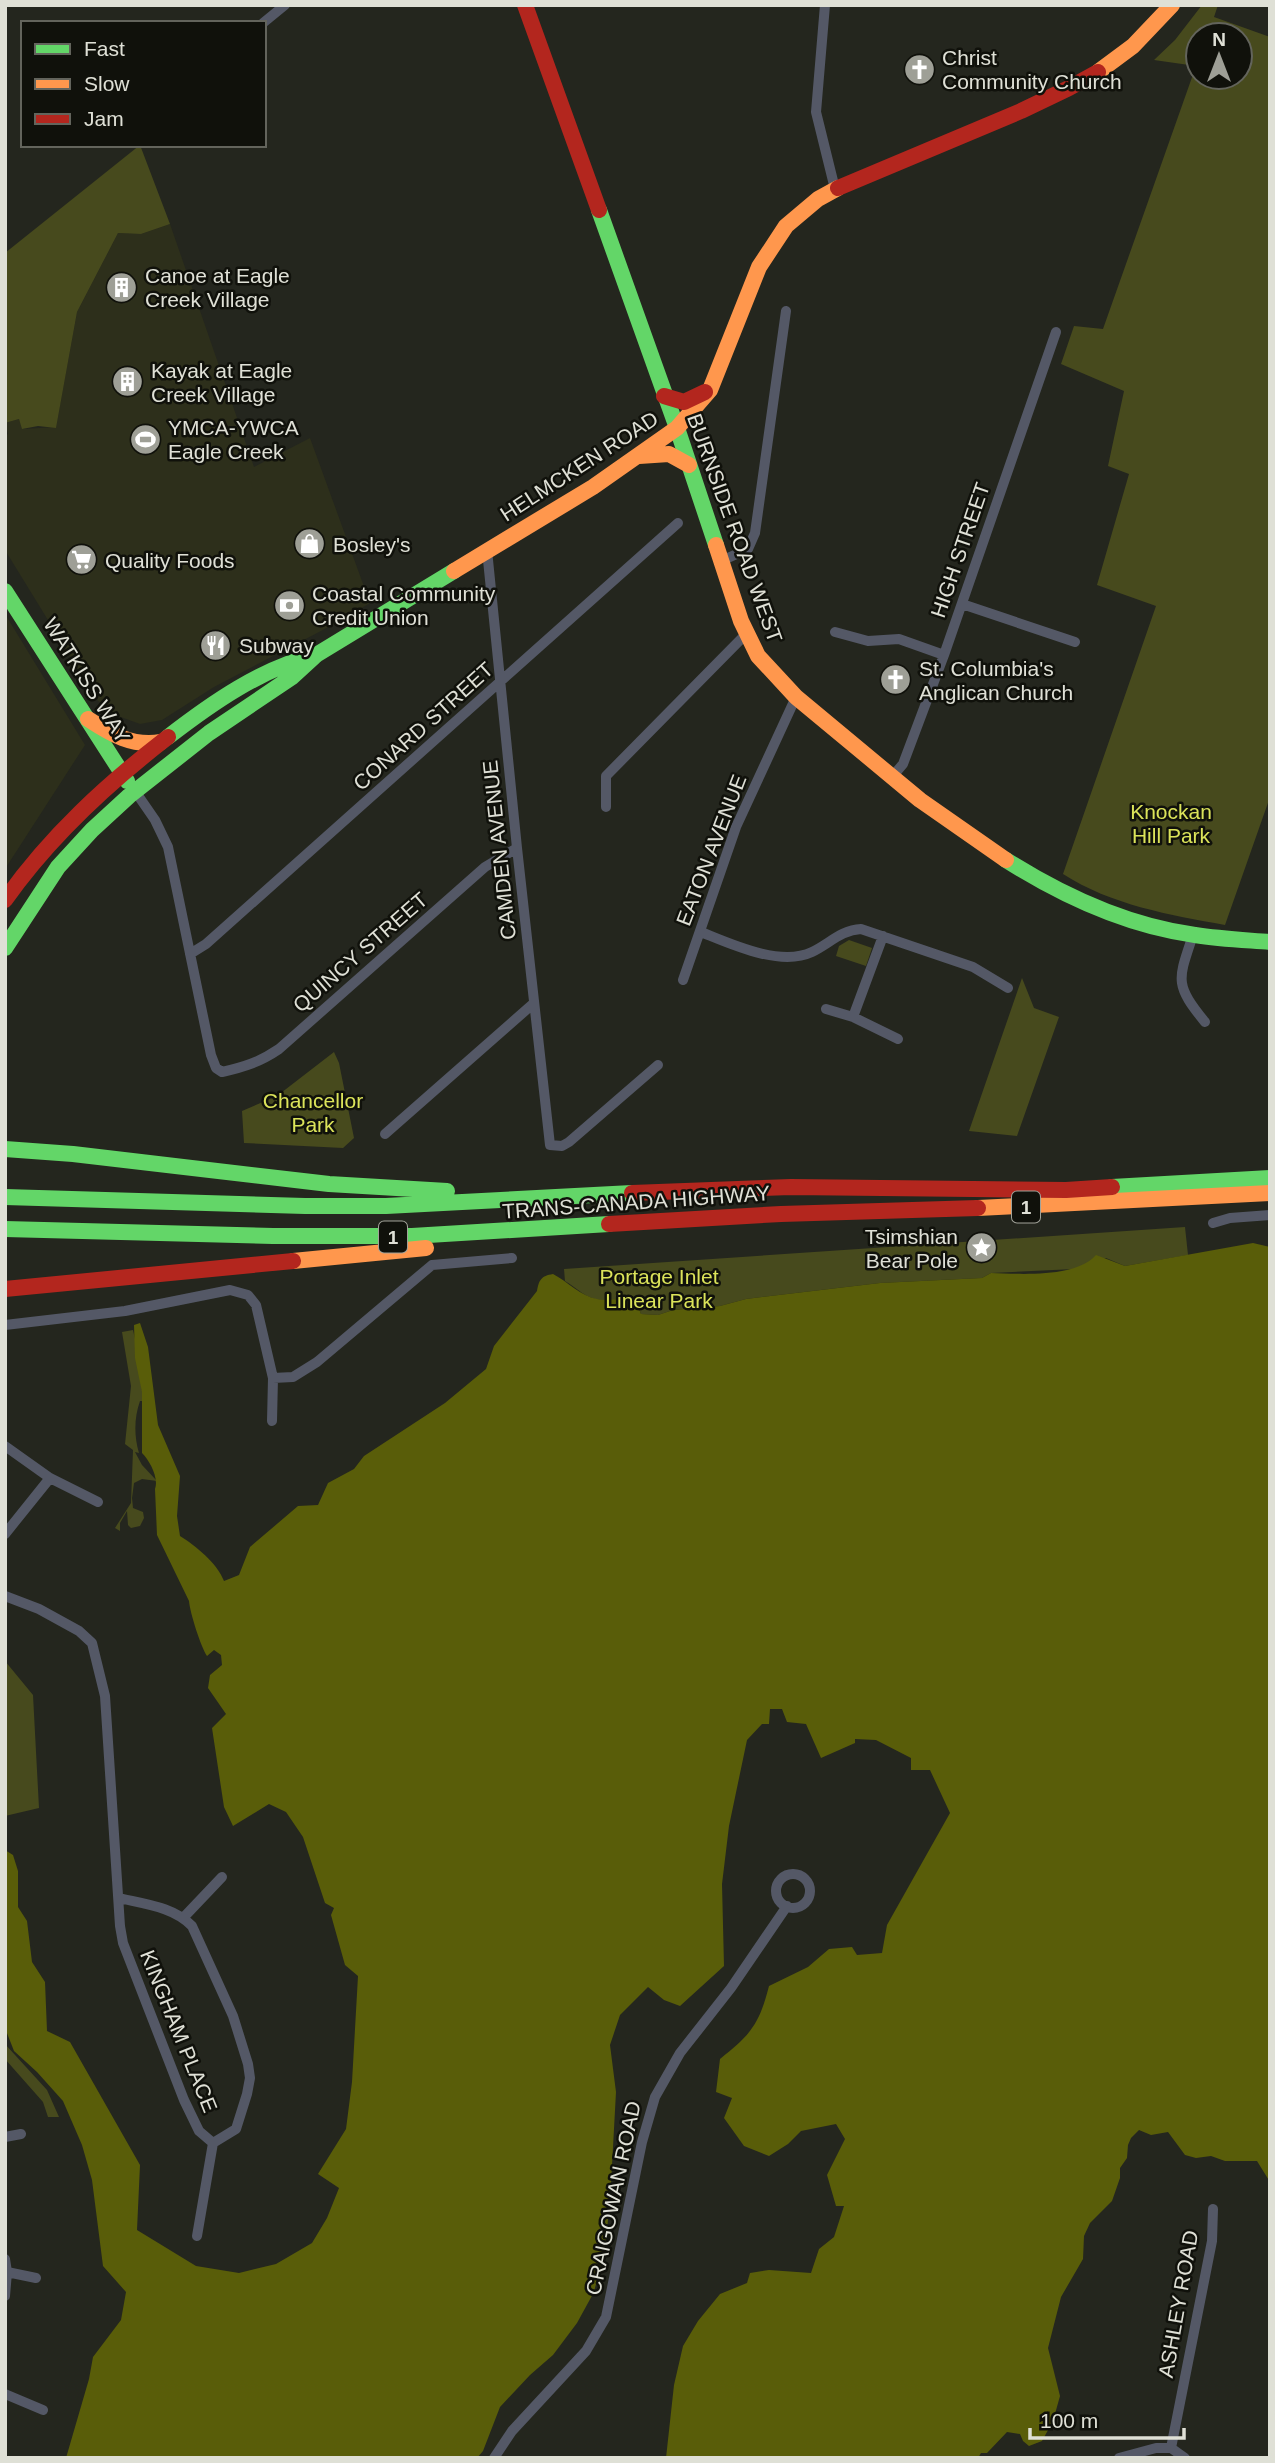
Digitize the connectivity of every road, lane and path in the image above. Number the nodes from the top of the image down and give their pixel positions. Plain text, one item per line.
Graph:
1 (285, 5) edge
2 (525, 5) edge
3 (825, 5) edge
4 (1172, 5) edge
5 (265, 21) edge
6 (835, 189) junction
7 (786, 311) dead end
8 (1056, 332) dead end
9 (710, 390) junction
10 (664, 396) junction
11 (677, 428) junction
12 (638, 456) junction
13 (689, 465) junction
14 (678, 523) dead end
15 (487, 550) junction
16 (721, 561) junction
17 (5, 591) edge
18 (962, 604) junction
19 (835, 632) dead end
20 (746, 634) junction
21 (1075, 642) dead end
22 (316, 655) junction
23 (944, 656) junction
24 (502, 682) junction
25 (796, 697) junction
26 (83, 716) junction
27 (162, 741) junction
28 (122, 774) junction
29 (892, 776) junction
30 (135, 791) junction
31 (606, 807) dead end
32 (517, 848) junction
33 (5, 900) edge
34 (701, 932) junction
35 (1193, 935) junction
36 (883, 936) junction
37 (1270, 942) edge
38 (5, 948) edge
39 (190, 954) junction
40 (683, 980) dead end
41 (1008, 988) dead end
42 (534, 1003) junction
43 (826, 1009) dead end
44 (853, 1017) junction
45 (1205, 1022) dead end
46 (898, 1039) dead end
47 (658, 1065) dead end
48 (385, 1134) dead end
49 (5, 1140) edge
50 (5, 1149) edge
51 (74, 1154) junction
52 (1270, 1178) edge
53 (696, 1189) junction
54 (1270, 1193) edge
55 (5, 1197) edge
56 (781, 1214) junction
57 (1270, 1215) edge
58 (1213, 1223) dead end
59 (5, 1229) edge
60 (512, 1258) dead end
61 (5, 1289) edge
62 (5, 1325) edge
63 (273, 1378) junction
64 (272, 1421) dead end
65 (5, 1446) edge
66 (50, 1478) junction
67 (98, 1502) dead end
68 (5, 1534) edge
69 (5, 1596) edge
70 (222, 1877) dead end
71 (119, 1898) junction
72 (787, 1906) dead end
73 (184, 1917) junction
74 (21, 2134) dead end
75 (5, 2137) edge
76 (213, 2143) junction
77 (1213, 2209) dead end
78 (197, 2236) dead end
79 (5, 2259) edge
80 (7, 2272) junction
81 (36, 2278) dead end
82 (5, 2296) edge
83 (6, 2398) edge
84 (43, 2410) dead end
85 (1171, 2448) junction
86 (494, 2458) edge
87 (1119, 2458) edge
88 (1185, 2458) edge

1 - 5 street
2 - 10 main road, BURNSIDE ROAD WEST
3 - 6 street
4 - 6 main road, HELMCKEN ROAD
6 - 9 main road, HELMCKEN ROAD
7 - 16 street
8 - 18 street, HIGH STREET
9 - 10 main road
9 - 11 main road, HELMCKEN ROAD
10 - 11 main road, BURNSIDE ROAD WEST
11 - 12 main road, HELMCKEN ROAD
11 - 13 main road, BURNSIDE ROAD WEST
12 - 13 main road
12 - 15 main road, HELMCKEN ROAD
13 - 16 main road, BURNSIDE ROAD WEST
14 - 24 street, CONARD STREET
15 - 22 main road, HELMCKEN ROAD
15 - 24 street, CAMDEN AVENUE
16 - 20 main road, BURNSIDE ROAD WEST
17 - 26 main road, WATKISS WAY
18 - 21 street
18 - 23 street, HIGH STREET
19 - 23 street
20 - 25 main road, BURNSIDE ROAD WEST
20 - 31 street
22 - 27 main road, HELMCKEN ROAD
22 - 30 main road, HELMCKEN ROAD
23 - 29 street, HIGH STREET
24 - 32 street, CAMDEN AVENUE
24 - 39 street, CONARD STREET
25 - 29 main road, BURNSIDE ROAD WEST
25 - 34 street, EATON AVENUE
26 - 27 main road
26 - 28 main road, WATKISS WAY
27 - 28 main road, HELMCKEN ROAD
28 - 30 main road, WATKISS WAY
28 - 33 main road, HELMCKEN ROAD
29 - 35 main road, BURNSIDE ROAD WEST
30 - 38 main road, HELMCKEN ROAD
30 - 39 street
32 - 39 street, QUINCY STREET
32 - 42 street, CAMDEN AVENUE
34 - 36 street
34 - 40 street, EATON AVENUE
35 - 37 main road, BURNSIDE ROAD WEST
35 - 45 street
36 - 41 street
36 - 44 street
42 - 47 street, CAMDEN AVENUE
42 - 48 street
43 - 44 street
44 - 46 street
49 - 51 main road
50 - 51 main road
51 - 53 main road
52 - 53 main road, TRANS-CANADA HIGHWAY / 1
53 - 55 main road, TRANS-CANADA HIGHWAY / 1
54 - 56 main road, TRANS-CANADA HIGHWAY / 1
56 - 59 main road, TRANS-CANADA HIGHWAY / 1
56 - 61 main road
57 - 58 street
60 - 63 street
62 - 63 street
63 - 64 street
65 - 66 street
66 - 67 street
66 - 68 street
69 - 71 street, KINGHAM PLACE
70 - 73 street
71 - 73 street
71 - 76 street, KINGHAM PLACE
72 - 86 street, CRAIGOWAN ROAD
73 - 76 street, KINGHAM PLACE
74 - 75 street
76 - 78 street
77 - 85 street, ASHLEY ROAD
79 - 80 street
80 - 81 street
80 - 82 street
83 - 84 street
85 - 87 street
85 - 88 street

